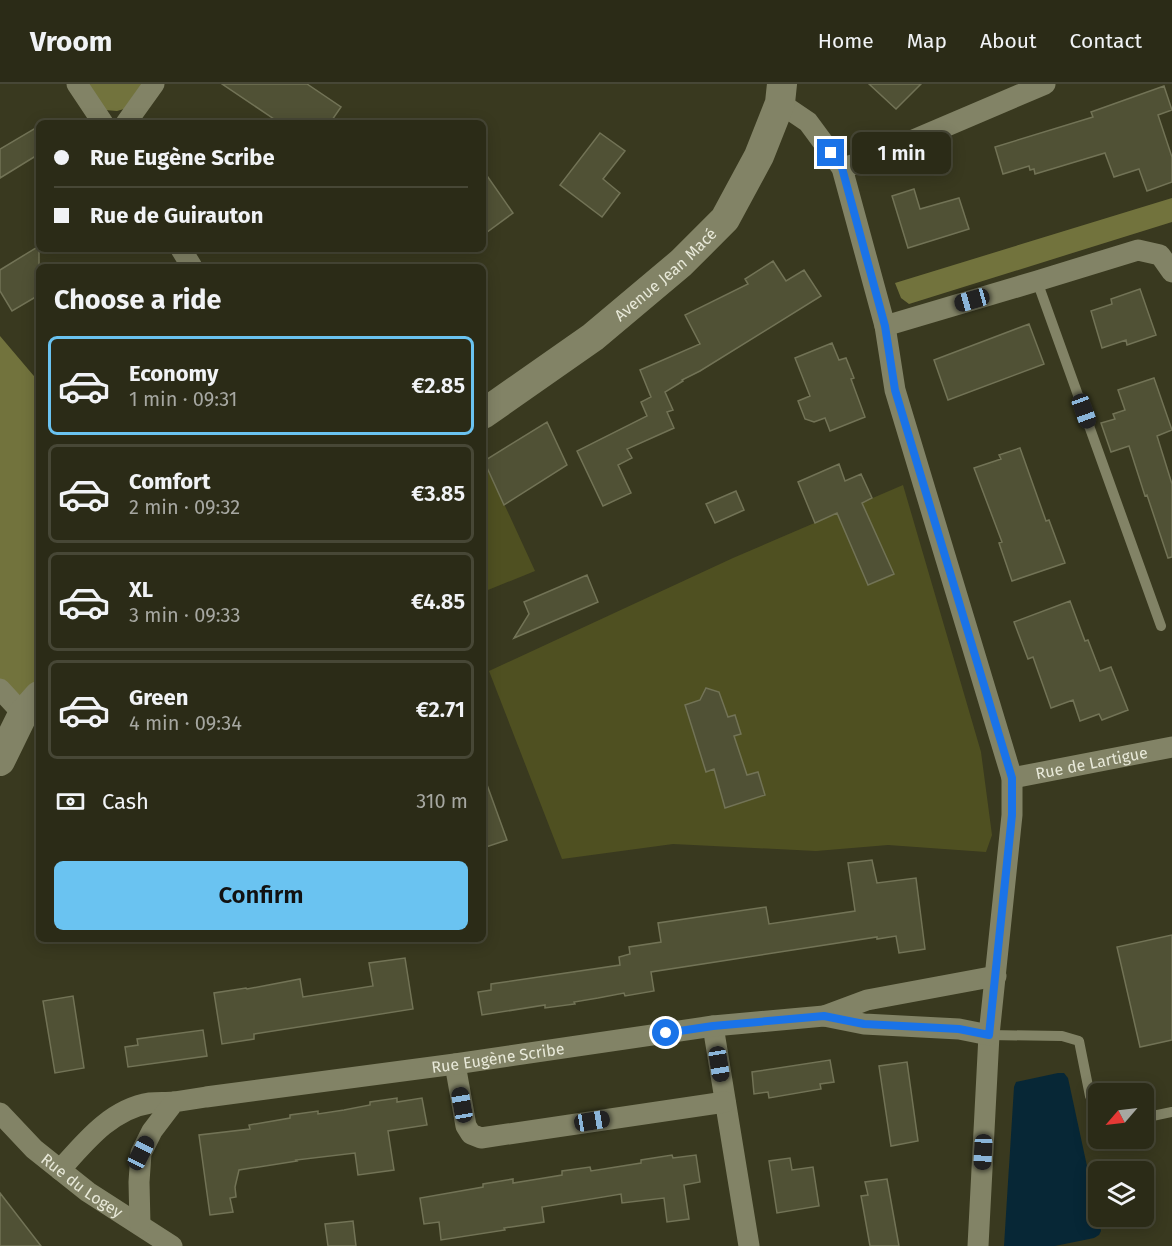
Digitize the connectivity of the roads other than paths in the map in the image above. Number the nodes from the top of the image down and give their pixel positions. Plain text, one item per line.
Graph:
1 (77, 84) edge
2 (154, 84) edge
3 (1045, 84) edge
4 (781, 94) edge
5 (101, 120) edge
6 (128, 120) edge
7 (842, 168) junction
8 (1172, 272) edge
9 (1037, 281) junction
10 (885, 326) junction
11 (486, 412) edge
12 (1161, 626) dead end
13 (0, 689) edge
14 (31, 705) edge
15 (1172, 747) edge
16 (0, 761) edge
17 (1012, 778) junction
18 (996, 976) junction
19 (824, 1016) junction
20 (713, 1026) junction
21 (989, 1035) junction
22 (455, 1064) junction
23 (1088, 1086) edge
24 (174, 1102) junction
25 (725, 1102) junction
26 (1172, 1112) edge
27 (0, 1113) edge
28 (1154, 1116) edge
29 (60, 1170) junction
30 (140, 1225) junction
31 (172, 1246) edge
32 (749, 1246) edge
33 (978, 1246) edge

1 - 5 street
2 - 6 street
3 - 7 street
4 - 7 street
4 - 11 street, Avenue Jean Macé
7 - 10 street
8 - 9 street
9 - 10 street
9 - 12 lane
10 - 17 street
13 - 14 street
14 - 16 street
15 - 17 street, Rue de Lartigue
17 - 18 street
18 - 19 street, Rue Eugène Scribe
18 - 21 street
19 - 20 street, Rue Eugène Scribe
19 - 21 street, Rue Eugène Scribe
20 - 22 street, Rue Eugène Scribe
20 - 25 street
21 - 23 lane
21 - 33 street
22 - 24 street, Rue Eugène Scribe
22 - 25 street
24 - 29 street, Rue Eugène Scribe
24 - 30 street
25 - 32 street
26 - 28 lane
27 - 29 street, Rue du Logey
29 - 30 street, Rue du Logey
30 - 31 street, Rue du Logey

